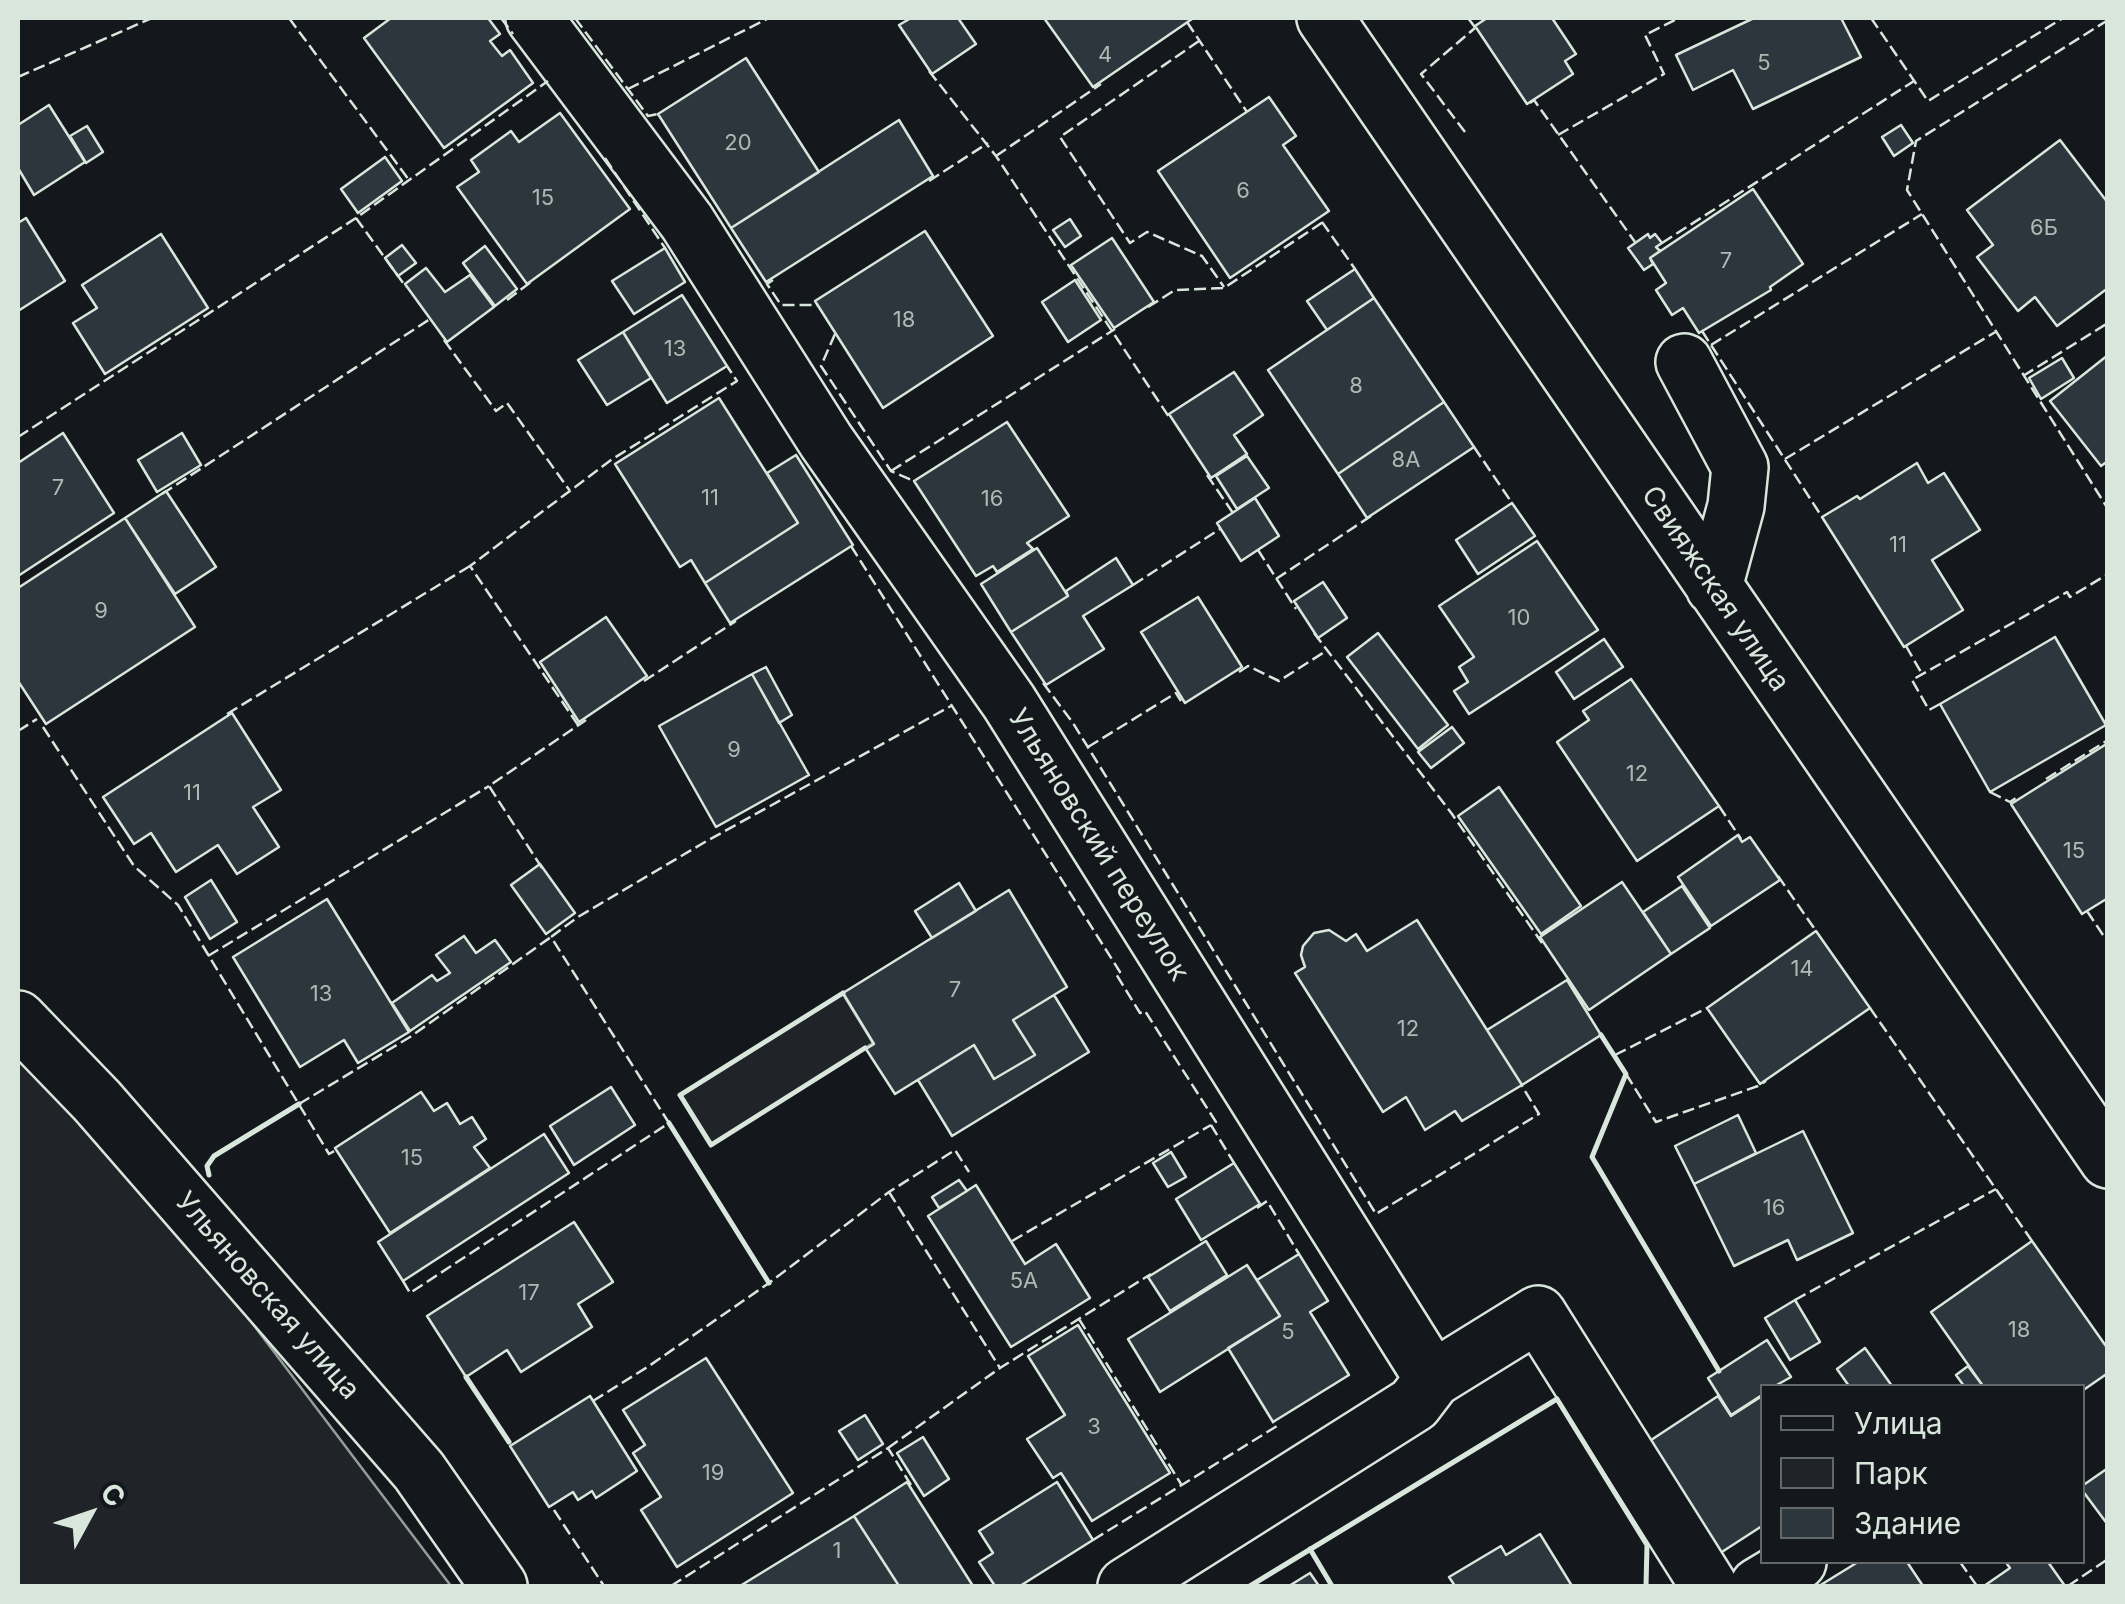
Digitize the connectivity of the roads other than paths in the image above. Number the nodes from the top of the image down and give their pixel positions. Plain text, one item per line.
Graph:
1 (534, 18) edge
2 (1325, 18) edge
3 (1684, 362) dead end
4 (1714, 587) junction
5 (18, 1019) edge
6 (2108, 1160) edge
7 (1433, 1379) junction
8 (1795, 1564) edge
9 (498, 1586) edge
10 (1126, 1586) edge
11 (1709, 1586) edge
12 (1758, 1586) edge

1 - 7 street, Ульяновский переулок
2 - 4 street, Свияжская улица
3 - 4 street
4 - 6 street, Свияжская улица
5 - 9 street, Ульяновская улица
7 - 10 street
7 - 11 street
8 - 12 street

